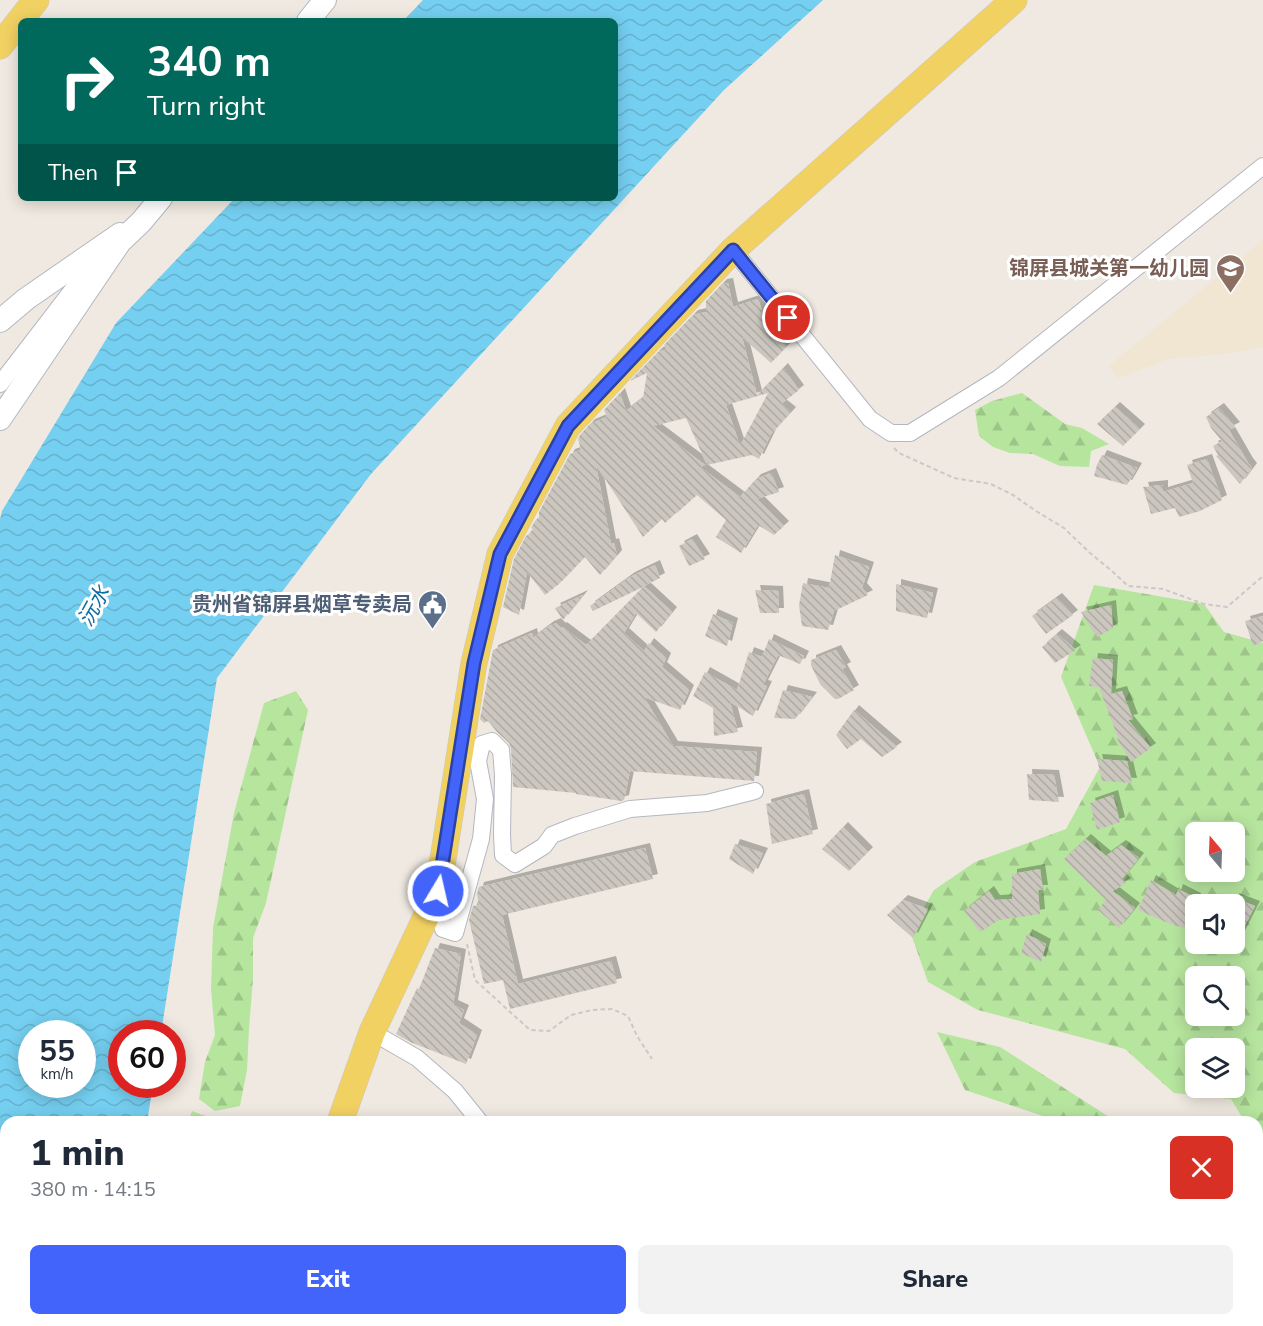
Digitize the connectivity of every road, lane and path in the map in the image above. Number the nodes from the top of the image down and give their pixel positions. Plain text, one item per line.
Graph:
1 (36, 0) edge
2 (325, 0) edge
3 (1014, 0) edge
4 (22, 18) edge
5 (310, 18) edge
6 (18, 23) edge
7 (0, 46) edge
8 (1263, 166) edge
9 (158, 201) edge
10 (141, 222) junction
11 (111, 239) junction
12 (733, 250) junction
13 (0, 321) edge
14 (0, 384) edge
15 (0, 419) edge
16 (891, 446) dead end
17 (1263, 576) edge
18 (755, 791) dead end
19 (438, 891) junction
20 (455, 933) junction
21 (372, 1032) junction
22 (652, 1059) dead end
23 (342, 1116) edge
24 (475, 1116) edge

1 - 4 main road
2 - 5 street
3 - 12 main road
6 - 7 main road
8 - 12 street
9 - 10 street
10 - 11 street
10 - 15 street
11 - 13 street
11 - 14 street
12 - 19 main road
16 - 17 path
18 - 20 street
19 - 20 street
19 - 21 main road
20 - 22 path
21 - 23 main road
21 - 24 street

